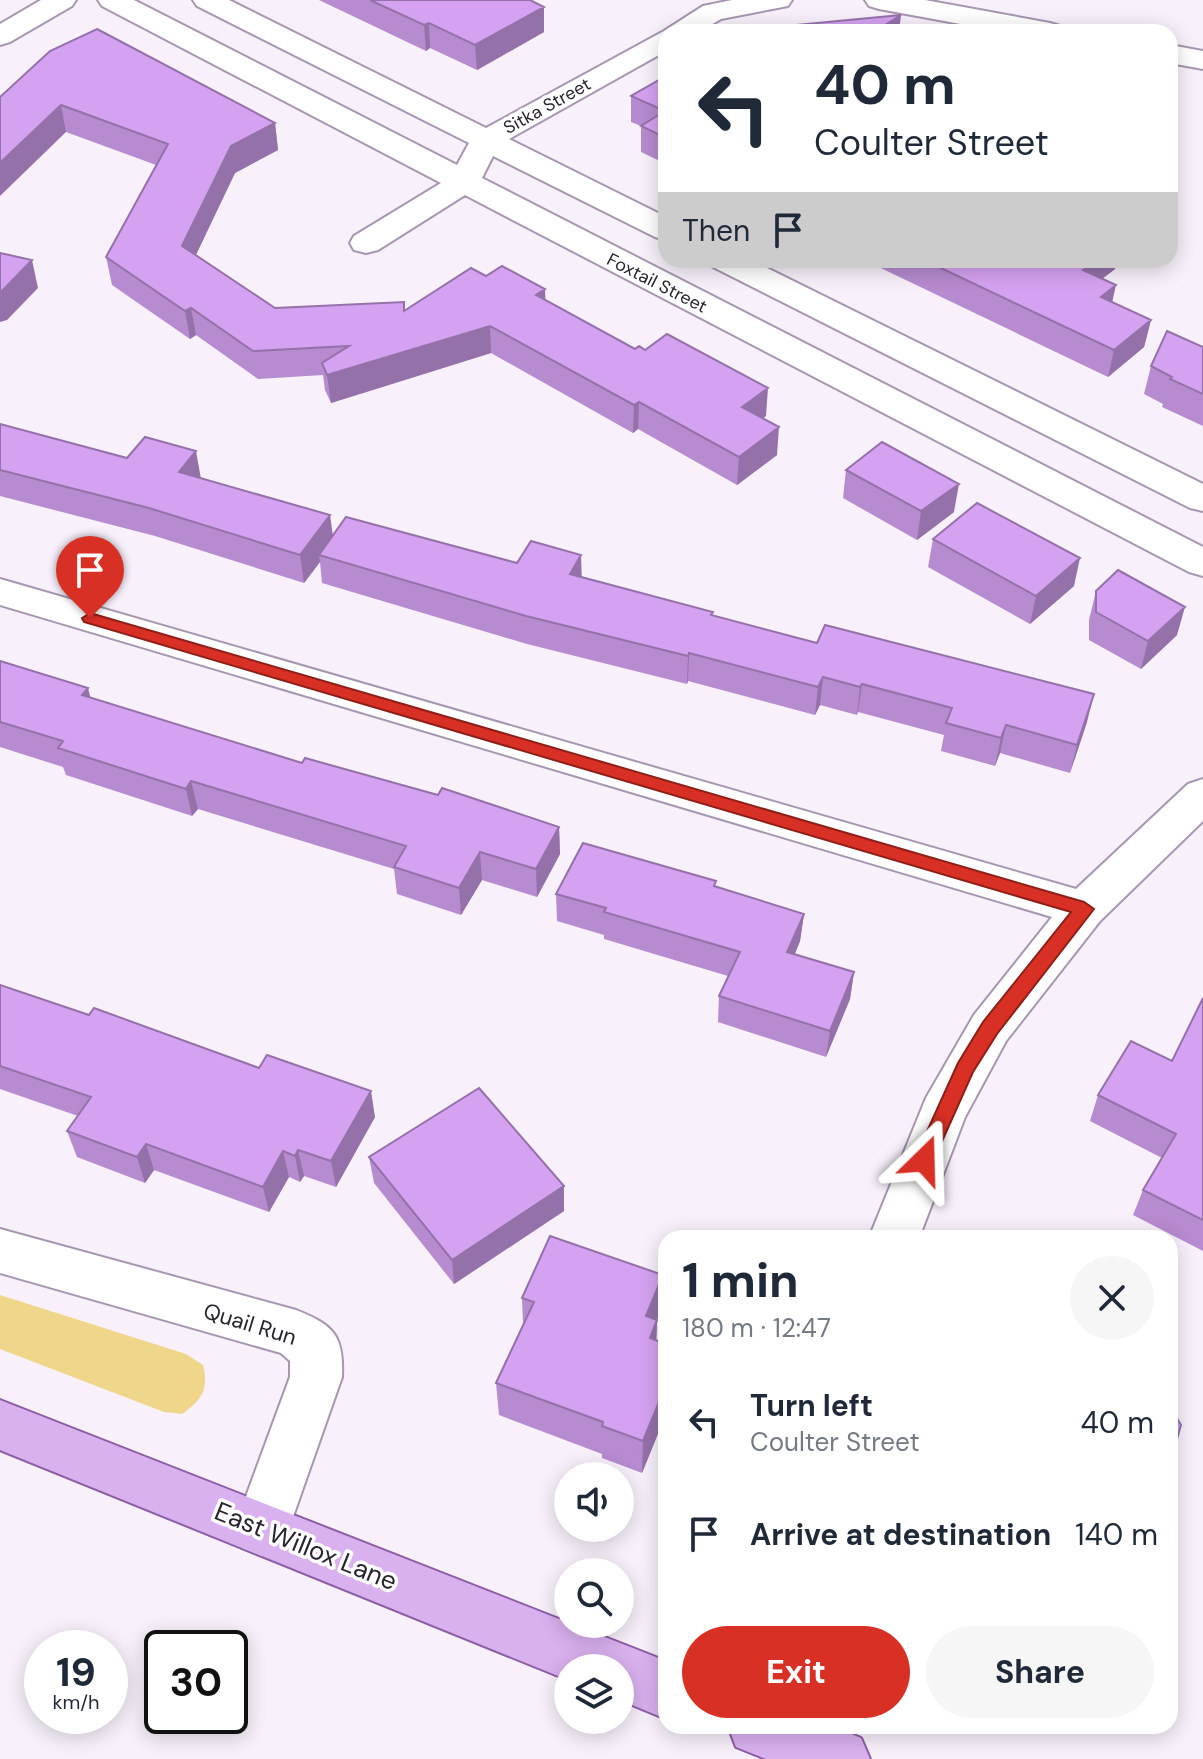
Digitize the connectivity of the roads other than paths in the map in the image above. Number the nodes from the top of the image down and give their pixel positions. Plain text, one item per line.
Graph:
1 (62, 0) edge
2 (112, 0) edge
3 (207, 0) edge
4 (778, 0) edge
5 (879, 0) edge
6 (692, 24) edge
7 (1007, 24) edge
8 (0, 36) edge
9 (658, 43) edge
10 (1178, 55) edge
11 (1203, 60) edge
12 (486, 140) junction
13 (463, 183) junction
14 (658, 226) edge
15 (366, 243) dead end
16 (741, 268) edge
17 (1203, 499) edge
18 (1203, 563) edge
19 (0, 592) edge
20 (1203, 795) edge
21 (1084, 909) junction
22 (897, 1230) edge
23 (0, 1251) edge
24 (0, 1425) edge
25 (262, 1529) junction
26 (576, 1654) edge
27 (634, 1677) edge
28 (658, 1687) edge
29 (777, 1734) edge
30 (840, 1759) edge

1 - 8 street
2 - 13 street, Foxtail Street
3 - 12 street
4 - 6 street
5 - 7 street
9 - 12 street, Sitka Street
10 - 11 street
12 - 13 street, Sitka Street
12 - 14 street
13 - 15 street
13 - 18 street, Foxtail Street
16 - 17 street
19 - 21 street
20 - 21 street
21 - 22 street
23 - 25 street, Quail Run
24 - 25 main road, East Willox Lane
25 - 26 main road, East Willox Lane
27 - 28 main road
29 - 30 main road

